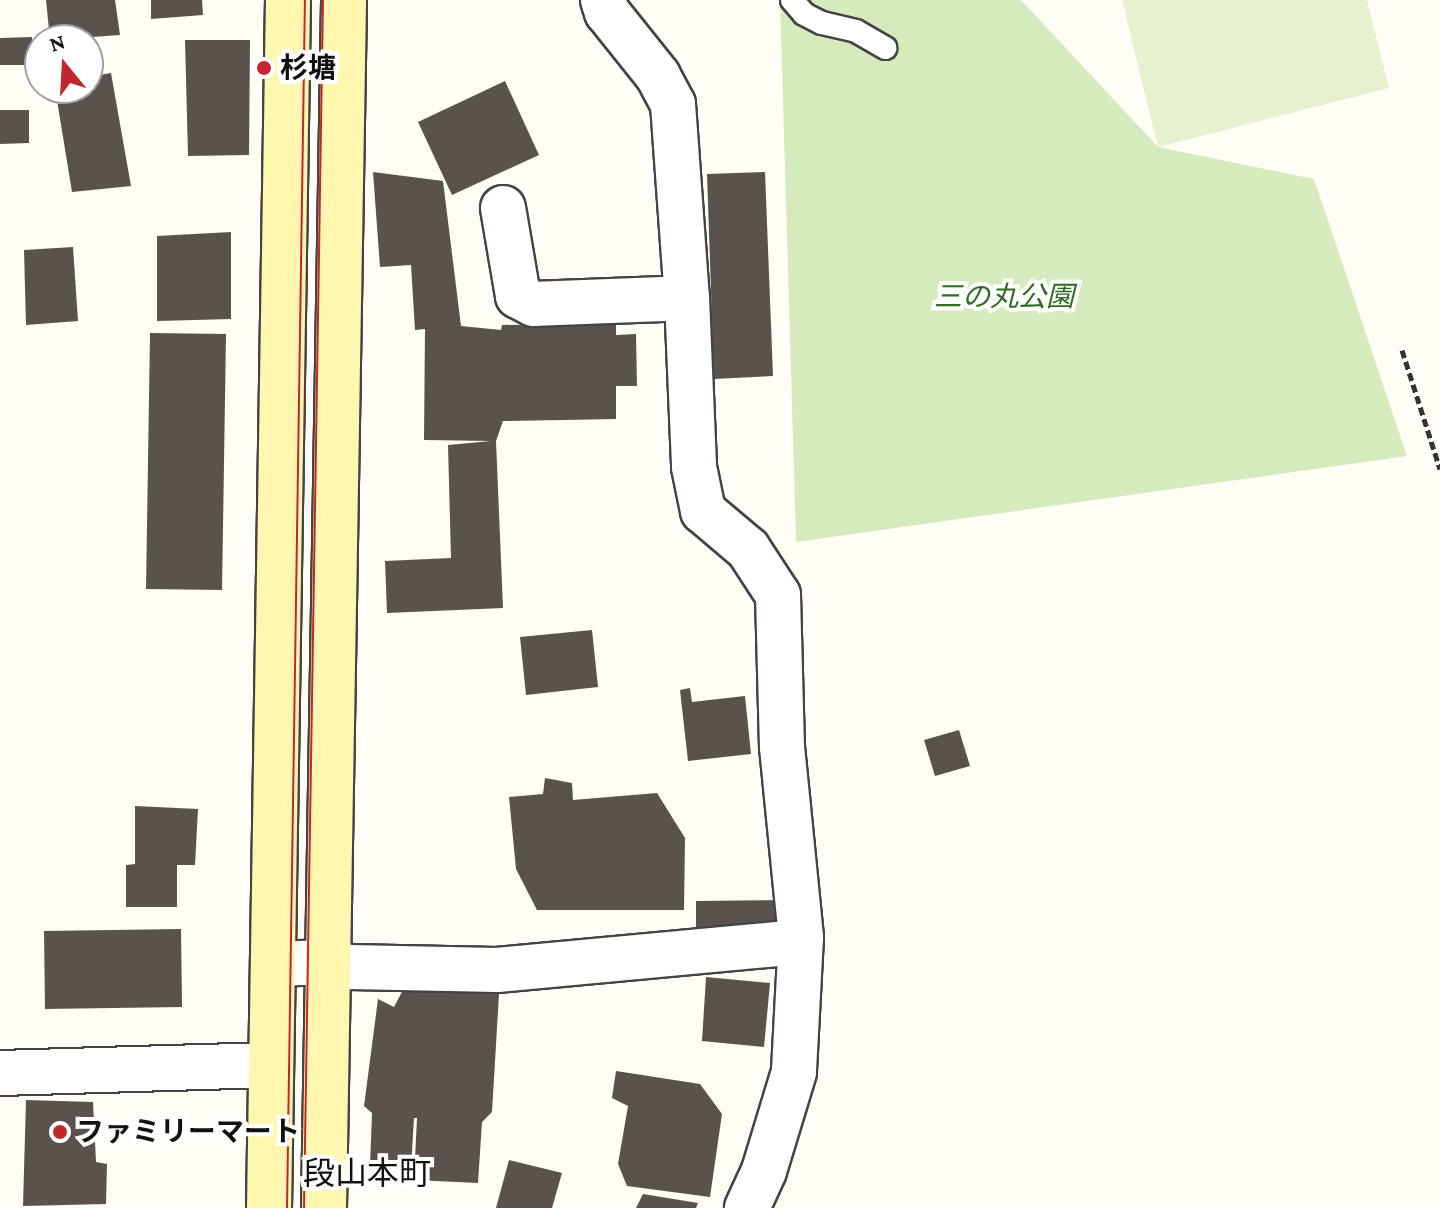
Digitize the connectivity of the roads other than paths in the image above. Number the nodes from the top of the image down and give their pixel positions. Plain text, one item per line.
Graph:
1 (288, 0) edge
2 (344, 0) edge
3 (603, 0) edge
4 (792, 0) edge
5 (886, 48) dead end
6 (503, 208) dead end
7 (687, 298) junction
8 (801, 937) junction
9 (328, 962) junction
10 (273, 964) junction
11 (271, 1065) junction
12 (0, 1073) edge
13 (269, 1208) edge
14 (324, 1208) edge
15 (747, 1208) edge

1 - 10 street
2 - 9 street
3 - 7 street
4 - 5 lane
6 - 7 street
7 - 8 street
8 - 9 street
8 - 15 street
9 - 10 street
9 - 14 street
10 - 11 street
11 - 12 street
11 - 13 street

